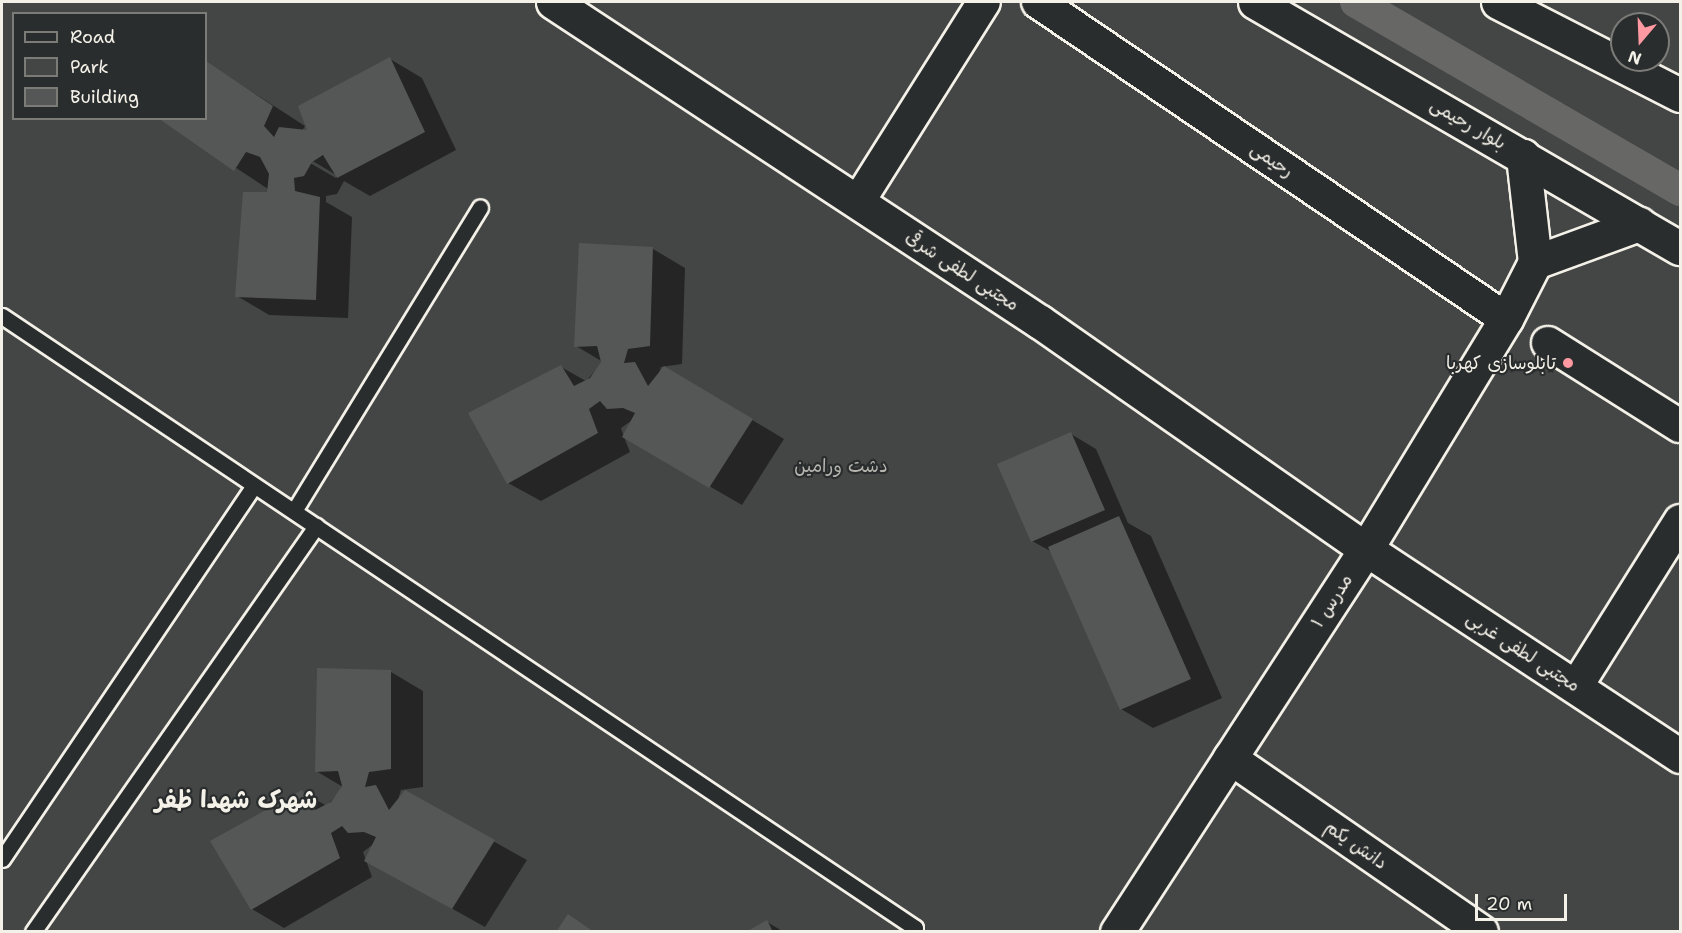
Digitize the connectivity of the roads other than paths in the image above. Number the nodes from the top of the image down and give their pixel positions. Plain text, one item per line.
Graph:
1 (553, 2) edge
2 (984, 2) edge
3 (1038, 2) edge
4 (1255, 2) edge
5 (1498, 2) edge
6 (1680, 95) edge
7 (1522, 156) junction
8 (858, 202) junction
9 (480, 207) dead end
10 (1639, 224) junction
11 (1680, 248) edge
12 (1535, 262) junction
13 (2, 316) edge
14 (1506, 319) junction
15 (1548, 343) dead end
16 (1680, 426) edge
17 (254, 486) junction
18 (294, 511) junction
19 (1680, 520) edge
20 (316, 525) junction
21 (1366, 549) junction
22 (1576, 687) junction
23 (1680, 756) edge
24 (1230, 758) junction
25 (2, 859) edge
26 (33, 932) edge
27 (913, 932) edge
28 (1117, 932) edge
29 (1482, 932) edge

1 - 8 street, مجتبی لطفی شرقی
2 - 8 street
3 - 14 street, رحیمی
4 - 7 street, بلوار رحیمی
5 - 6 street
7 - 10 street, بلوار رحیمی
7 - 12 street
8 - 21 street, مجتبی لطفی شرقی
9 - 18 lane
10 - 11 street, بلوار رحیمی
10 - 12 street
12 - 14 street, مدرس ۱
13 - 17 lane
14 - 21 street, مدرس ۱
15 - 16 street
17 - 18 lane
17 - 25 lane
18 - 20 lane
19 - 22 street
20 - 26 lane
20 - 27 lane
21 - 22 street, مجتبی لطفی غربی
21 - 24 street, مدرس ۱
22 - 23 street, مجتبی لطفی غربی
24 - 28 street, مدرس ۱
24 - 29 street, دانش یکم

